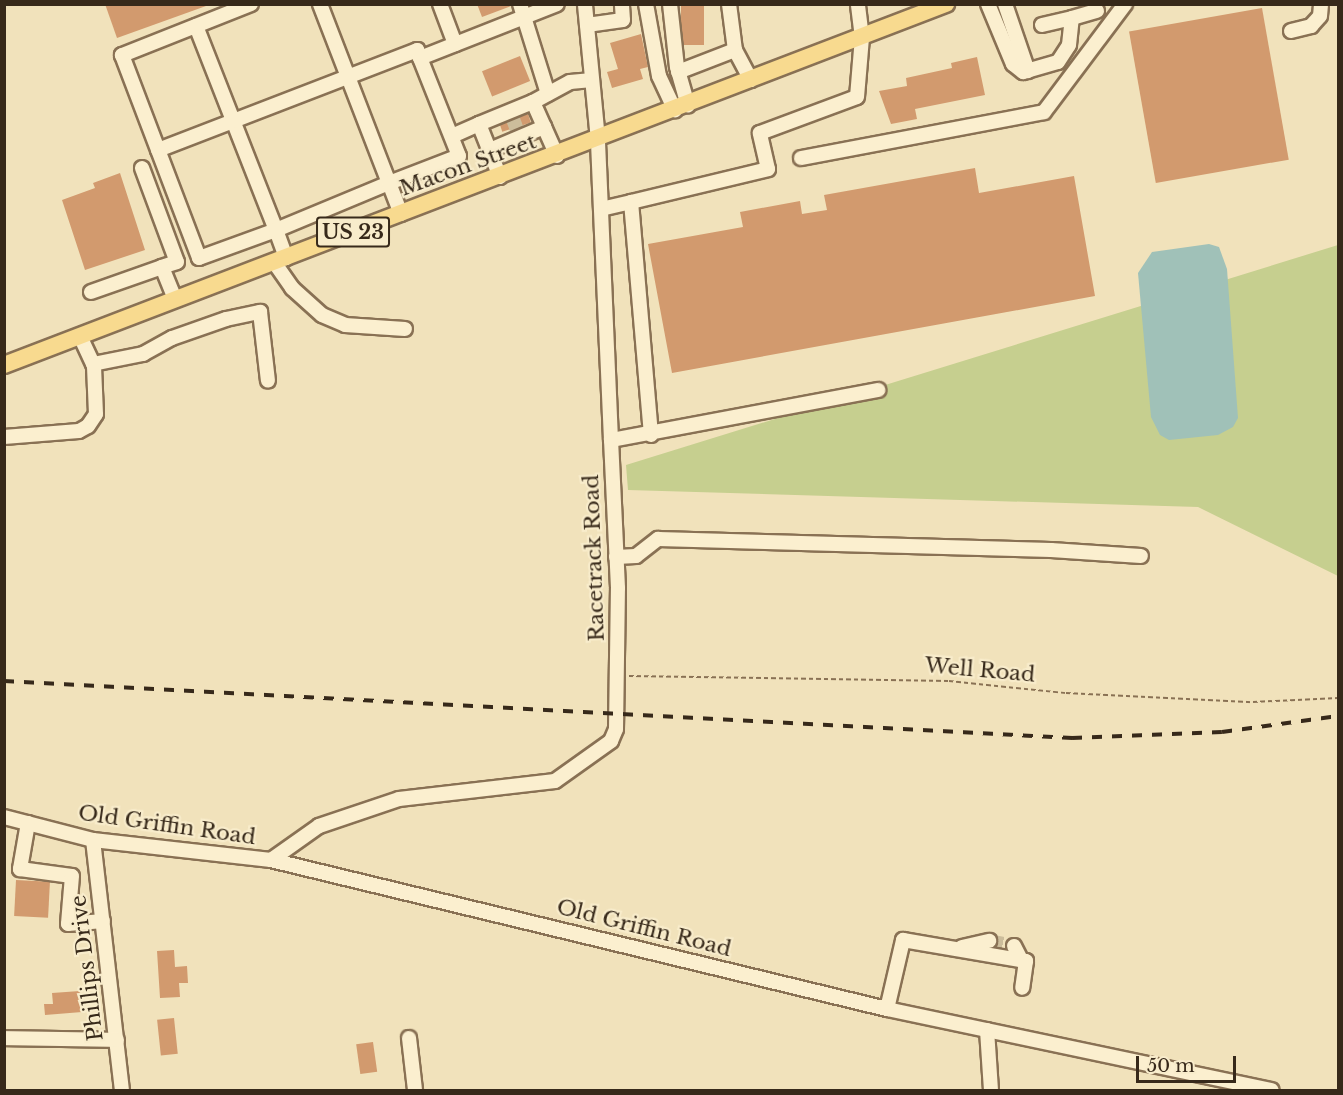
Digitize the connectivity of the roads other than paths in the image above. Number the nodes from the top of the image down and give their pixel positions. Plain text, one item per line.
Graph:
1 (251, 4) edge
2 (320, 4) edge
3 (440, 4) edge
4 (557, 4) edge
5 (585, 4) edge
6 (622, 4) edge
7 (670, 4) edge
8 (729, 4) edge
9 (858, 4) edge
10 (946, 4) edge
11 (988, 4) edge
12 (1005, 4) edge
13 (1125, 4) edge
14 (1321, 4) edge
15 (647, 10) edge
16 (523, 11) edge
17 (1097, 11) dead end
18 (1072, 18) junction
19 (623, 20) junction
20 (587, 25) junction
21 (1042, 25) dead end
22 (196, 26) junction
23 (1291, 31) dead end
24 (862, 38) junction
25 (455, 44) junction
26 (735, 50) junction
27 (420, 58) junction
28 (1028, 70) junction
29 (678, 72) junction
30 (347, 77) junction
31 (592, 80) junction
32 (751, 80) junction
33 (548, 94) junction
34 (533, 102) junction
35 (681, 108) junction
36 (233, 121) junction
37 (479, 124) junction
38 (544, 127) junction
39 (452, 136) junction
40 (598, 140) junction
41 (158, 150) junction
42 (490, 150) junction
43 (556, 156) junction
44 (801, 158) dead end
45 (142, 168) dead end
46 (500, 177) junction
47 (389, 183) junction
48 (631, 202) junction
49 (601, 208) junction
50 (401, 214) junction
51 (276, 230) junction
52 (280, 260) junction
53 (162, 267) junction
54 (91, 292) dead end
55 (175, 300) junction
56 (405, 329) dead end
57 (80, 336) junction
58 (4, 364) edge
59 (93, 364) junction
60 (268, 381) dead end
61 (878, 390) dead end
62 (651, 435) junction
63 (4, 437) edge
64 (611, 441) junction
65 (1140, 556) dead end
66 (616, 557) junction
67 (4, 817) edge
68 (28, 823) junction
69 (93, 840) junction
70 (271, 860) junction
71 (103, 921) junction
72 (989, 941) tunnel mouth
73 (1014, 946) dead end
74 (954, 948) junction
75 (1024, 961) junction
76 (1022, 988) dead end
77 (887, 1009) junction
78 (987, 1030) junction
79 (4, 1038) edge
80 (409, 1038) dead end
81 (117, 1040) junction
82 (122, 1090) edge
83 (415, 1090) edge
84 (991, 1090) edge
85 (1272, 1090) edge

1 - 22 street
2 - 30 street
3 - 25 street
4 - 16 street
5 - 20 street, Racetrack Road
6 - 19 street
7 - 29 street
8 - 26 street
9 - 24 street
10 - 24 main road, Macon Street / US 23
11 - 28 street
12 - 28 street
13 - 44 street
14 - 23 street
15 - 19 street
15 - 35 street
16 - 25 street
16 - 33 street
17 - 18 street
18 - 21 street
18 - 28 street
19 - 20 street
20 - 31 street, Racetrack Road
22 - 36 street
22 - 41 street
24 - 32 main road, Macon Street / US 23
24 - 48 street
25 - 27 street
26 - 29 street
26 - 32 street
27 - 30 street
27 - 39 street
29 - 35 street
30 - 36 street
30 - 47 street
31 - 33 street
31 - 40 street, Racetrack Road
32 - 35 main road, Macon Street / US 23
33 - 34 street
34 - 37 street
34 - 38 street
35 - 40 main road, Macon Street / US 23
36 - 41 street
36 - 51 street
37 - 39 street
37 - 42 street
38 - 42 street
38 - 43 street
39 - 47 street
40 - 43 main road, Macon Street / US 23
40 - 49 street, Racetrack Road
41 - 51 street
42 - 46 street
43 - 46 main road, Macon Street / US 23
45 - 53 street
46 - 50 main road, Macon Street / US 23
47 - 50 street
47 - 51 street
48 - 49 street
48 - 62 street
49 - 64 street, Racetrack Road
50 - 52 main road, Macon Street / US 23
51 - 52 street
52 - 55 main road, Macon Street / US 23
52 - 56 street
53 - 54 street
53 - 55 street
55 - 57 main road, Macon Street / US 23
57 - 58 main road, Macon Street / US 23
57 - 59 street
59 - 60 street
59 - 63 street
61 - 62 street
62 - 64 street
64 - 66 street, Racetrack Road
65 - 66 street
66 - 70 street, Racetrack Road
67 - 68 street, Old Griffin Road
68 - 69 street, Old Griffin Road
68 - 71 street
69 - 70 street, Old Griffin Road
69 - 71 street, Phillips Drive
70 - 77 street, Old Griffin Road
71 - 81 street, Phillips Drive
72 - 74 street
73 - 75 street
74 - 75 street
74 - 77 street
75 - 76 street
77 - 78 street, Old Griffin Road
78 - 84 street
78 - 85 street, Old Griffin Road
79 - 81 street
80 - 83 street
81 - 82 street, Phillips Drive

